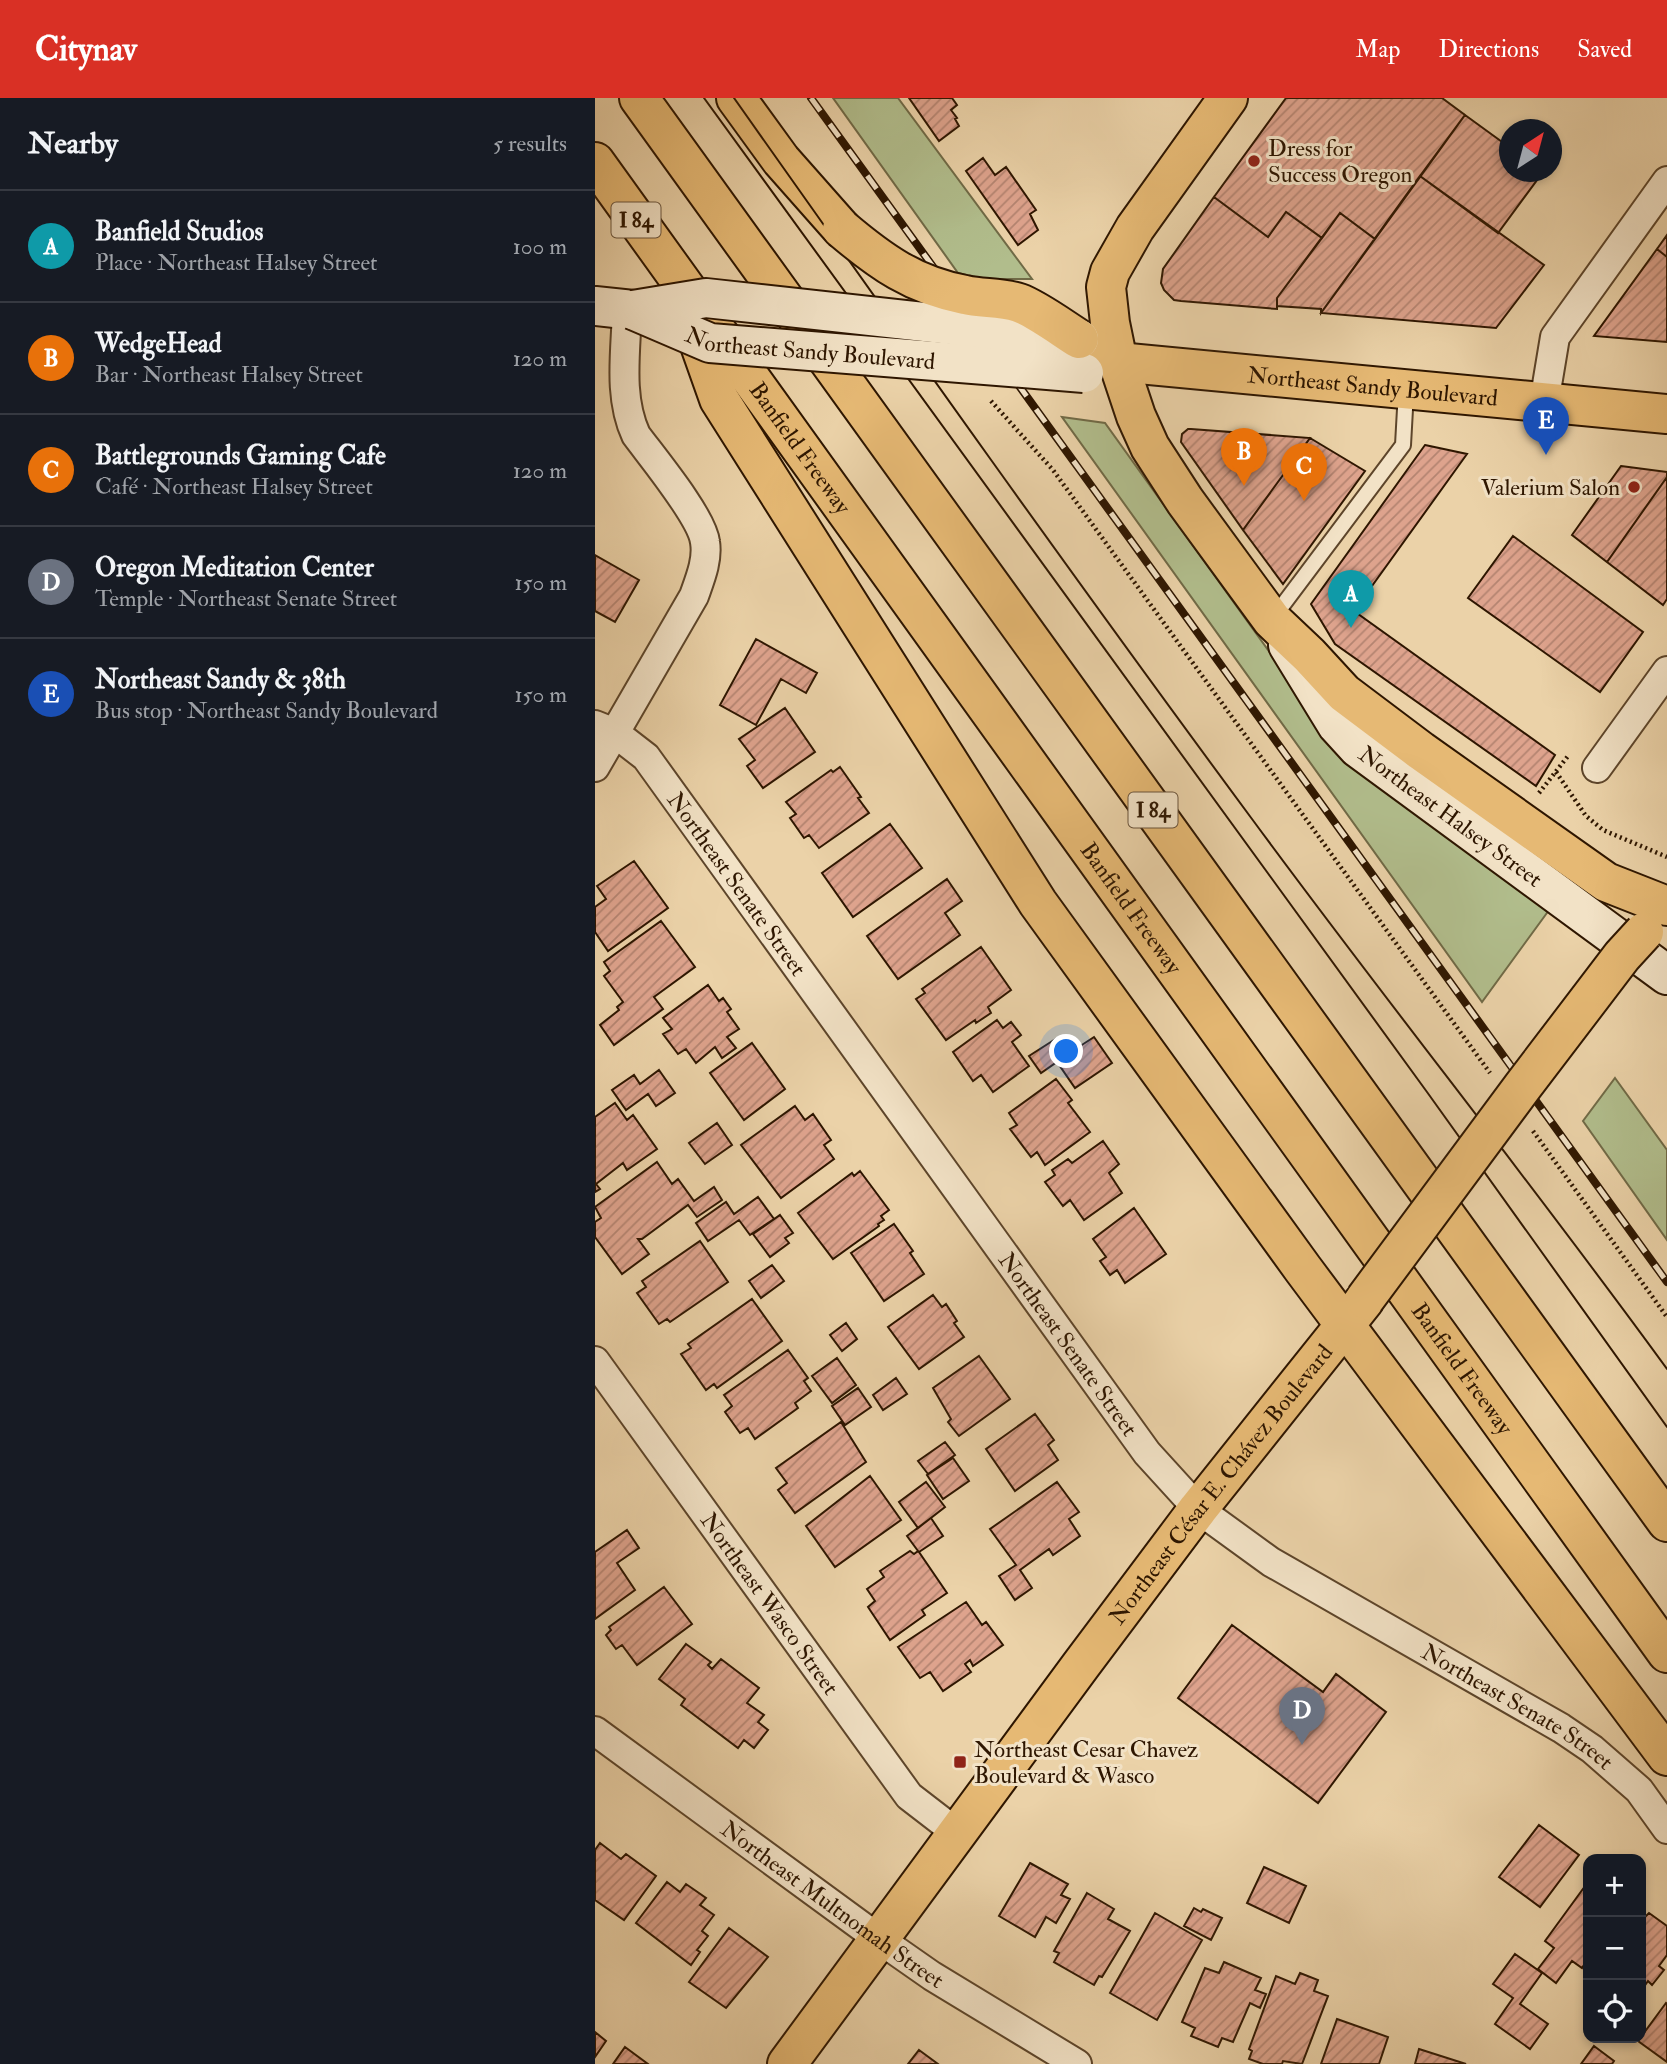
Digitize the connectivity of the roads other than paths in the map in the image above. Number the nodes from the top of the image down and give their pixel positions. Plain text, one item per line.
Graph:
1 (639, 98) edge
2 (736, 98) edge
3 (1228, 98) edge
4 (595, 162) edge
5 (1667, 181) edge
6 (677, 278) junction
7 (618, 308) edge
8 (1094, 358) junction
9 (1406, 390) junction
10 (1544, 403) junction
11 (1667, 414) edge
12 (1272, 620) junction
13 (1667, 671) edge
14 (605, 729) edge
15 (595, 767) edge
16 (1597, 768) dead end
17 (1659, 917) edge
18 (1667, 975) edge
19 (1355, 1311) junction
20 (595, 1361) edge
21 (1198, 1509) junction
22 (1667, 1522) edge
23 (1667, 1653) edge
24 (595, 1731) edge
25 (1667, 1756) edge
26 (1667, 1829) edge
27 (957, 1832) junction
28 (879, 1939) junction
29 (787, 2064) edge
30 (1077, 2064) edge

1 - 22 main road, I 84
2 - 8 main road, bridge
3 - 8 main road, Northeast Halsey Street
4 - 6 main road, Banfield Freeway / I 84
5 - 10 street
6 - 19 main road
6 - 23 main road, Banfield Freeway / I 84
7 - 8 main road, Northeast Sandy Boulevard, bridge
7 - 14 street
8 - 9 main road, Northeast Sandy Boulevard
8 - 12 main road, Northeast Halsey Street
9 - 10 main road, Northeast Sandy Boulevard
9 - 12 lane
10 - 11 main road, Northeast Sandy Boulevard
12 - 17 main road, Northeast Halsey Street
12 - 18 main road, Northeast Halsey Street
13 - 16 street
14 - 15 street
14 - 21 street, Northeast Senate Street
17 - 19 main road, Northeast César E. Chávez Boulevard, bridge
19 - 21 main road, Northeast César E. Chávez Boulevard
19 - 25 main road
20 - 27 street, Northeast Wasco Street
21 - 26 street, Northeast Senate Street
21 - 27 main road, Northeast César E. Chávez Boulevard
24 - 28 street, Northeast Multnomah Street
27 - 28 main road, Northeast César E. Chávez Boulevard
28 - 29 main road, Northeast César E. Chávez Boulevard
28 - 30 street, Northeast Multnomah Street

